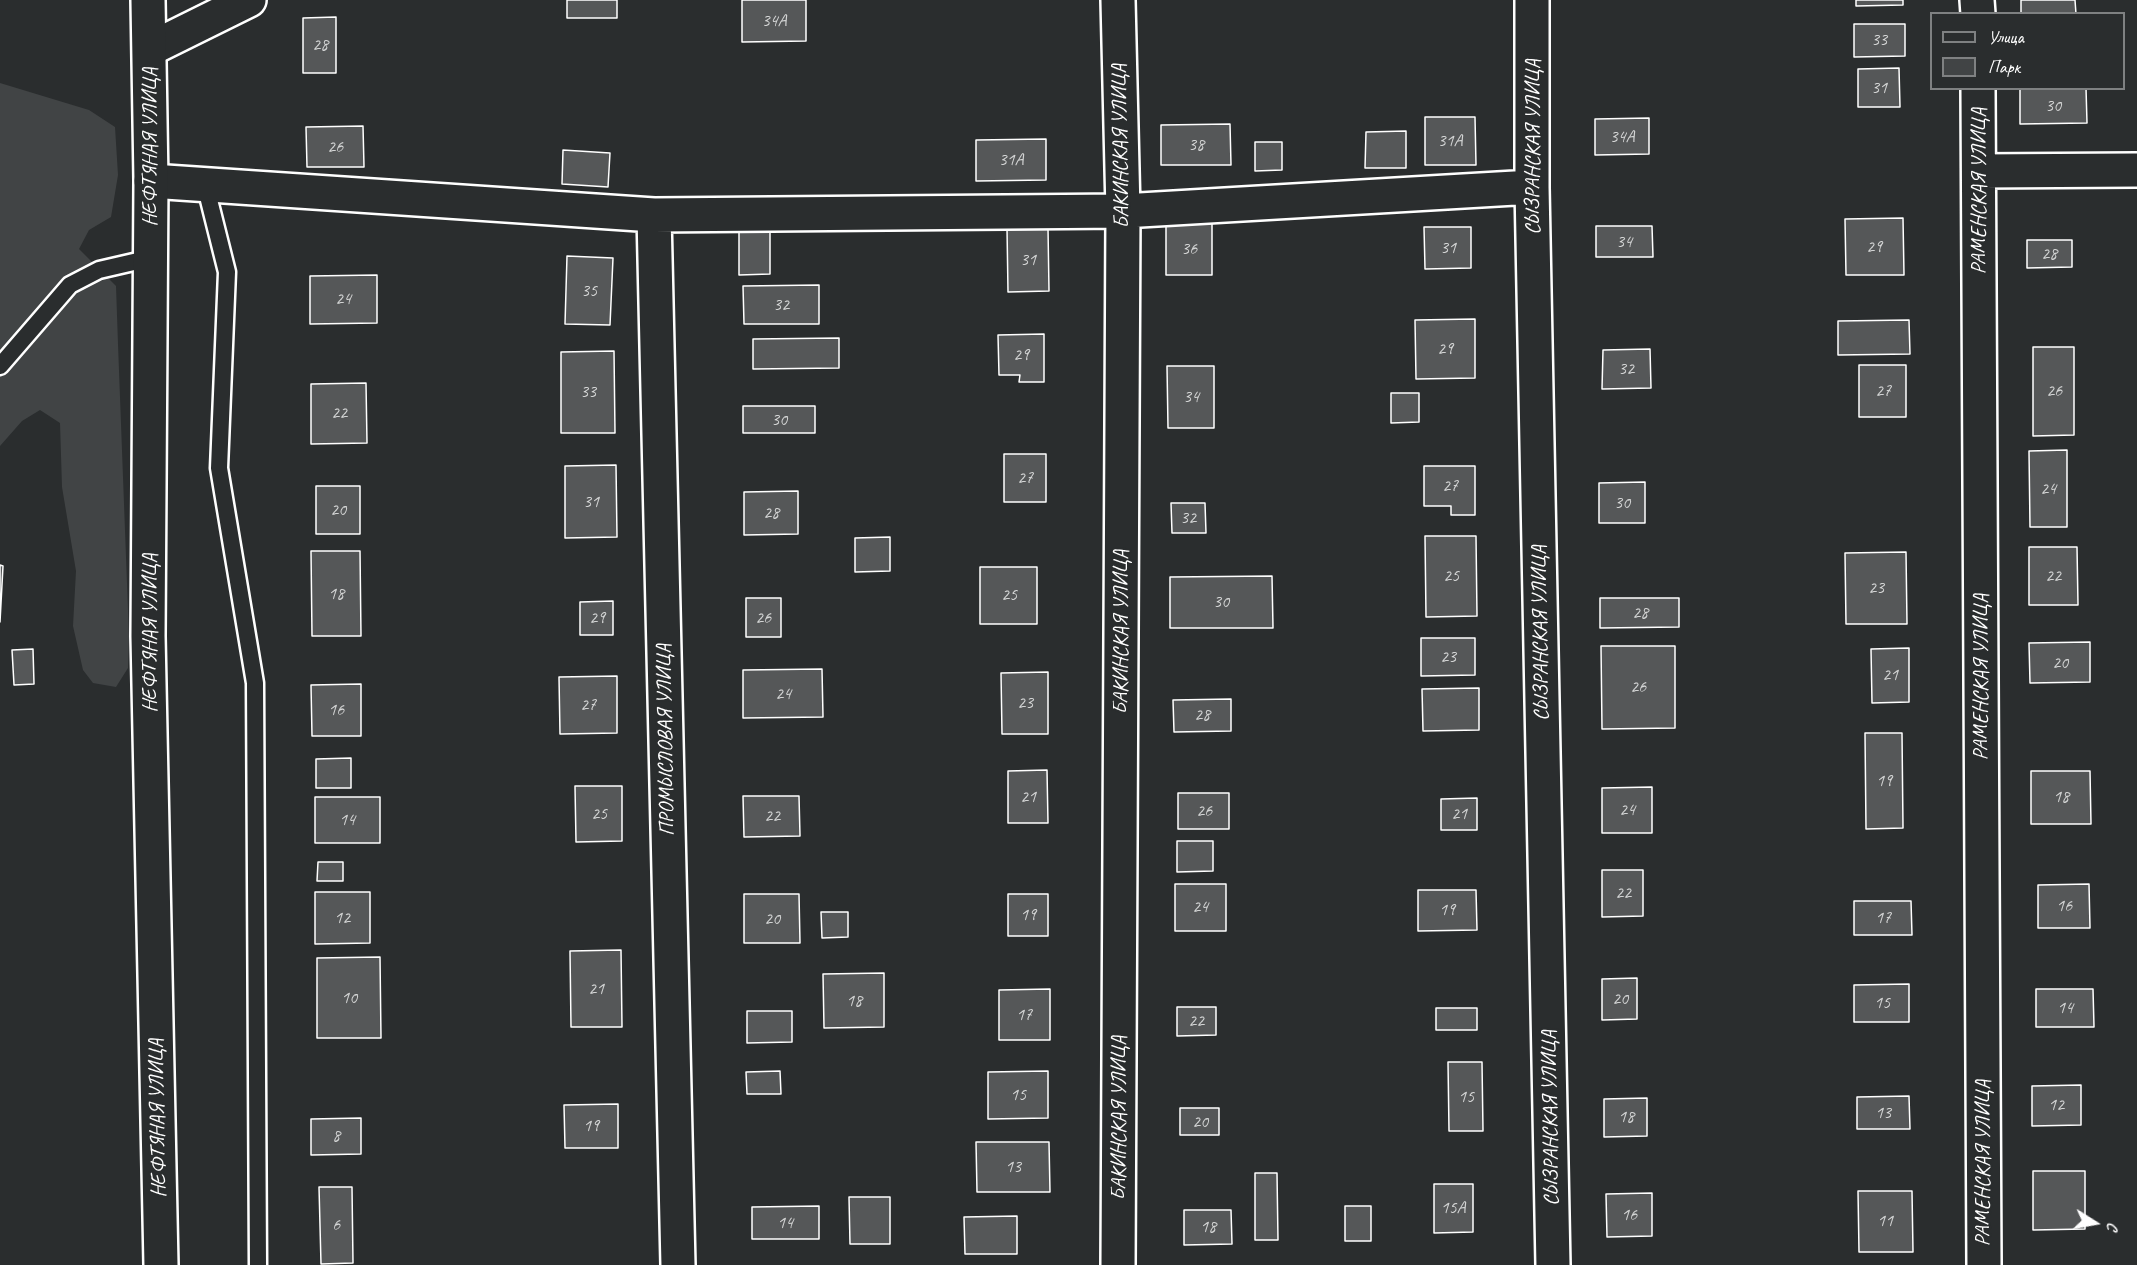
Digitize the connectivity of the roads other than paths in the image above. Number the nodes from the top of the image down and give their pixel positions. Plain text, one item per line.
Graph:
1 (148, 0) edge
2 (249, 0) edge
3 (1118, 0) edge
4 (1533, 0) edge
5 (150, 49) junction
6 (1978, 90) edge
7 (2137, 170) edge
8 (1979, 171) junction
9 (151, 181) junction
10 (205, 184) junction
11 (1532, 187) junction
12 (1123, 211) junction
13 (654, 215) junction
14 (151, 258) junction
15 (0, 366) edge
16 (161, 1265) edge
17 (258, 1265) edge
18 (678, 1265) edge
19 (1118, 1265) edge
20 (1553, 1265) edge
21 (1984, 1265) edge

1 - 5 street, НЕФТЯНАЯ УЛИЦА
2 - 5 street
3 - 12 street, БАКИНСКАЯ УЛИЦА
4 - 11 street, СЫЗРАНСКАЯ УЛИЦА
5 - 9 street, НЕФТЯНАЯ УЛИЦА
6 - 8 street, РАМЕНСКАЯ УЛИЦА
7 - 8 street
8 - 21 street, РАМЕНСКАЯ УЛИЦА
9 - 10 street
9 - 14 street, НЕФТЯНАЯ УЛИЦА
10 - 13 street
10 - 17 lane
11 - 12 street
11 - 20 street, СЫЗРАНСКАЯ УЛИЦА
12 - 13 street
12 - 19 street, БАКИНСКАЯ УЛИЦА
13 - 18 street, ПРОМЫСЛОВАЯ УЛИЦА
14 - 15 lane
14 - 16 street, НЕФТЯНАЯ УЛИЦА

